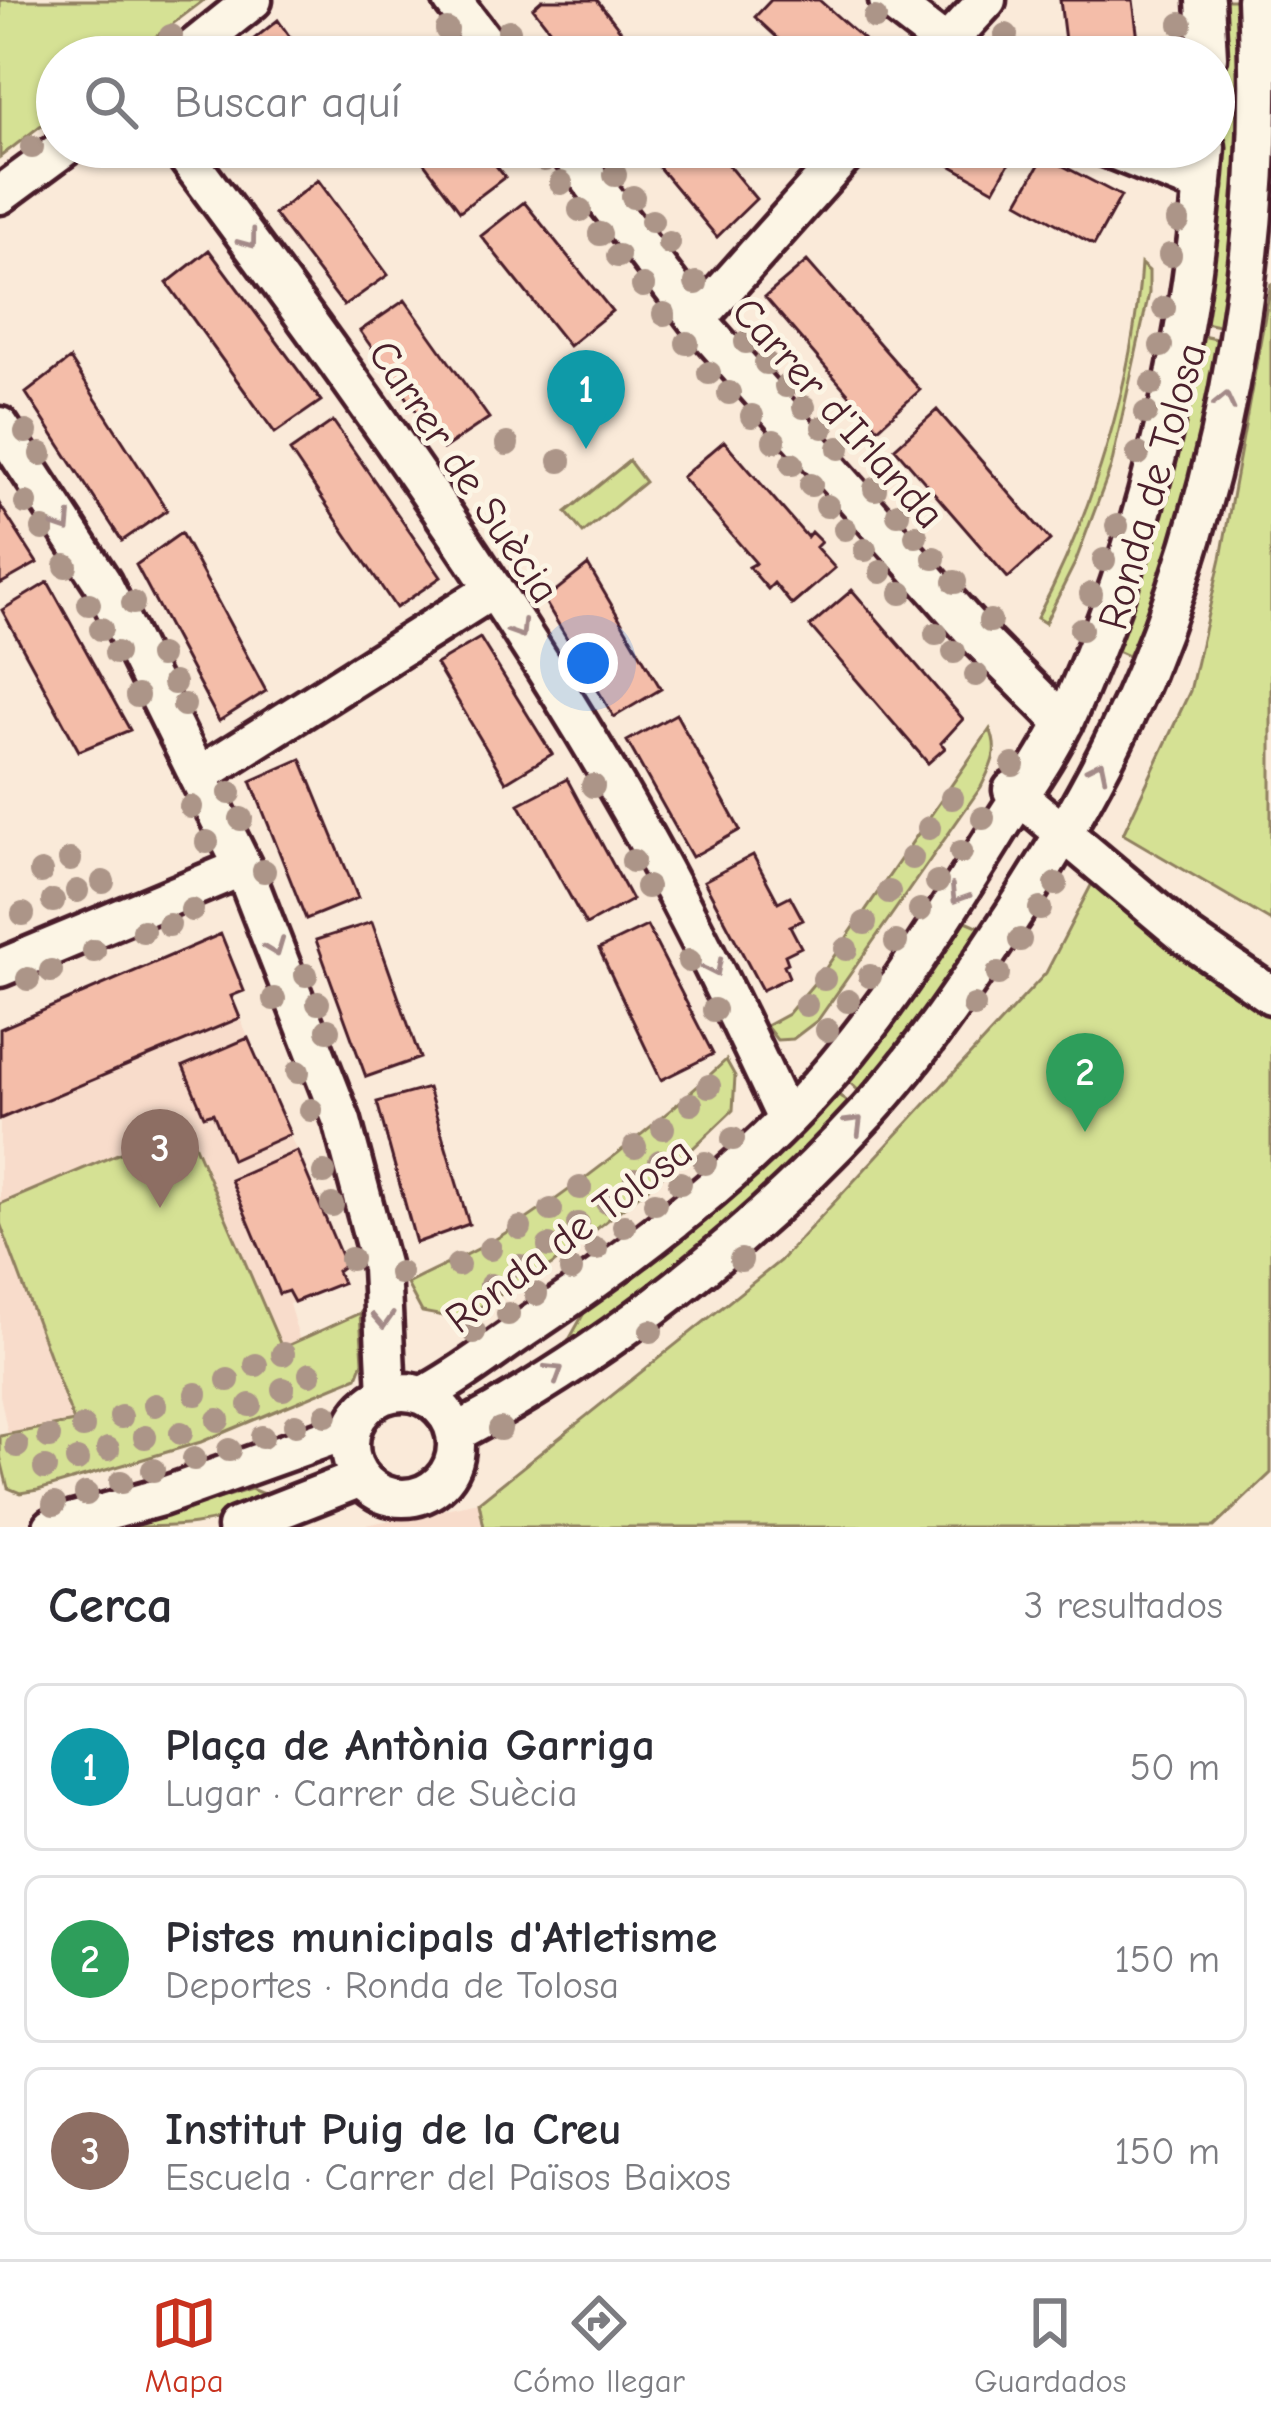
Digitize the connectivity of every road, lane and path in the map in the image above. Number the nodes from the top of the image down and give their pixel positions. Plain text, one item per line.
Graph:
1 (253, 0) edge
2 (452, 0) edge
3 (888, 0) edge
4 (987, 0) edge
5 (1205, 0) edge
6 (1256, 0) edge
7 (208, 36) edge
8 (480, 36) edge
9 (927, 36) edge
10 (959, 36) edge
11 (1207, 36) edge
12 (37, 168) edge
13 (195, 168) edge
14 (581, 168) edge
15 (833, 168) edge
16 (1158, 168) edge
17 (1204, 168) edge
18 (1203, 186) junction
19 (0, 195) edge
20 (697, 320) junction
21 (0, 426) edge
22 (494, 589) junction
23 (1064, 723) junction
24 (200, 775) junction
25 (1016, 792) junction
26 (1065, 834) junction
27 (243, 866) junction
28 (0, 968) edge
29 (1271, 995) edge
30 (785, 1117) junction
31 (387, 1394) junction
32 (424, 1395) junction
33 (352, 1429) junction
34 (456, 1433) junction
35 (361, 1478) junction
36 (430, 1510) edge
37 (52, 1527) edge
38 (236, 1527) edge

1 - 7 street
2 - 8 street
3 - 9 street
4 - 10 street
5 - 11 street
26 -> 6 street, Ronda de Tolosa
12 - 19 street
13 -> 22 street, Carrer de Suècia
14 - 20 street, Carrer d'Irlanda
15 - 20 street
16 - 18 street
17 - 18 street, Ronda de Tolosa
18 - 23 street, Ronda de Tolosa
20 - 23 street, Carrer d'Irlanda
21 -> 24 street
22 - 24 street
22 -> 30 street, Carrer de Suècia
23 - 25 street, Ronda de Tolosa
24 - 27 street
25 - 26 street
25 -> 30 street, Ronda de Tolosa
26 - 29 street
34 -> 26 street, Ronda de Tolosa
27 - 28 street
27 -> 31 street
30 - 32 street, Ronda de Tolosa
31 - 32 street
31 - 33 street
32 - 34 street
33 - 35 street
33 - 37 street
34 - 36 street
35 - 36 street
35 - 38 street

